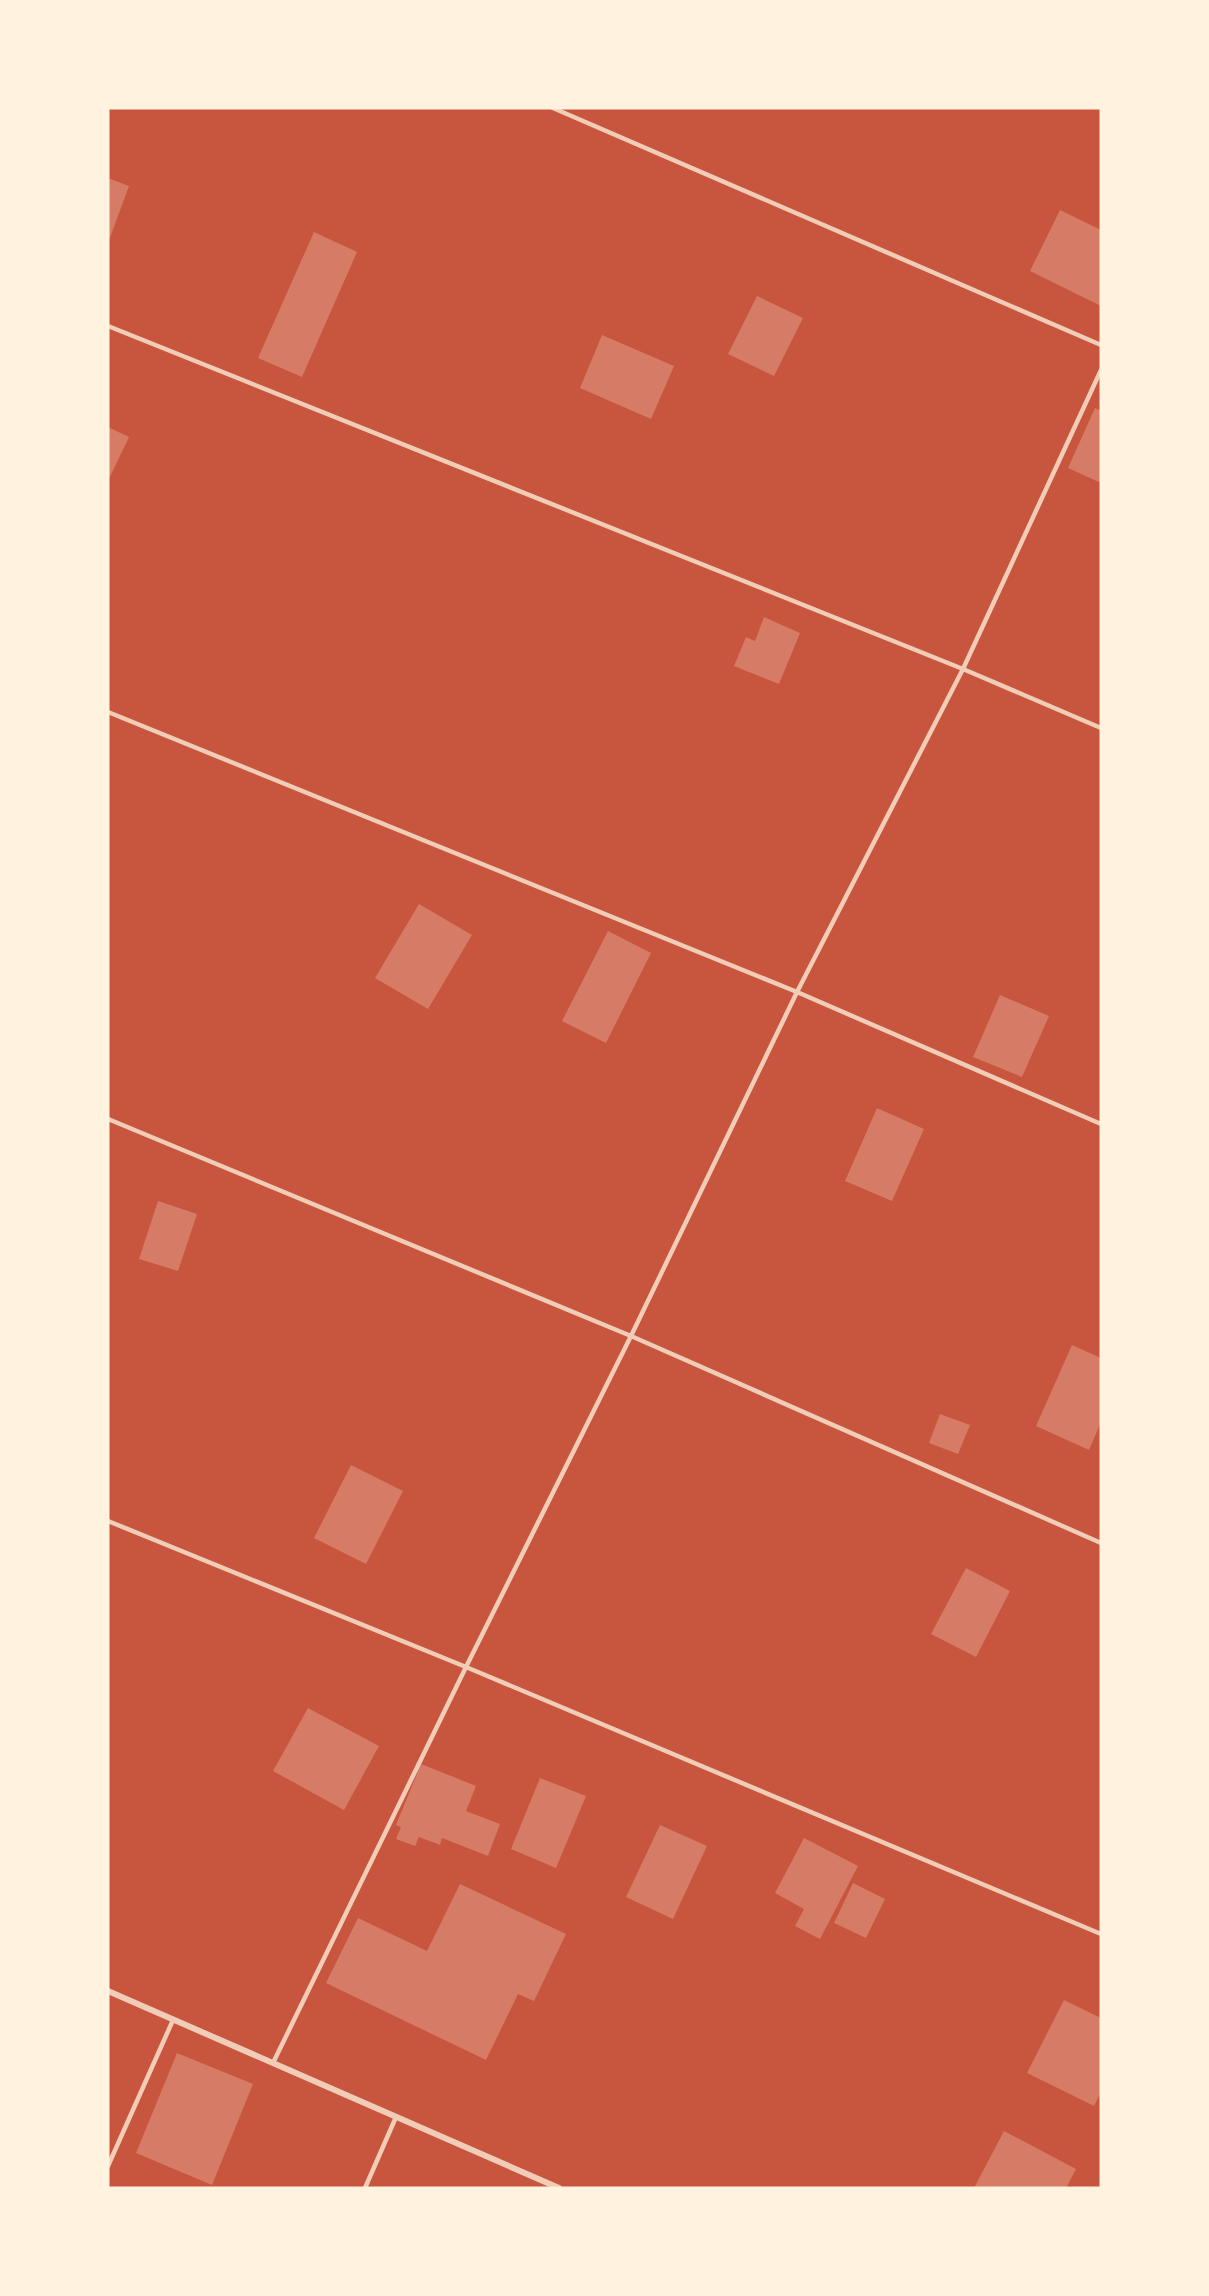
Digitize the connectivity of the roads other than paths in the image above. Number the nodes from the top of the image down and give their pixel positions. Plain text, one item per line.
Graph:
1 (553, 108) edge
2 (108, 326) edge
3 (1101, 345) edge
4 (1101, 369) edge
5 (963, 669) junction
6 (108, 712) edge
7 (1101, 728) edge
8 (797, 992) junction
9 (108, 1119) edge
10 (1101, 1124) edge
11 (631, 1336) junction
12 (108, 1521) edge
13 (1101, 1543) edge
14 (466, 1667) junction
15 (1101, 1934) edge
16 (108, 1991) edge
17 (173, 2020) junction
18 (273, 2063) junction
19 (396, 2117) junction
20 (108, 2166) edge
21 (365, 2188) edge
22 (559, 2188) edge

1 - 3 lane
2 - 5 lane
4 - 5 lane
5 - 7 lane
5 - 8 lane
6 - 8 lane
8 - 10 lane
8 - 11 lane
9 - 11 lane
11 - 13 lane
11 - 14 lane
12 - 14 lane
14 - 15 lane
14 - 18 lane
16 - 17 street
17 - 18 street
17 - 20 lane
18 - 19 street
19 - 21 lane
19 - 22 street

